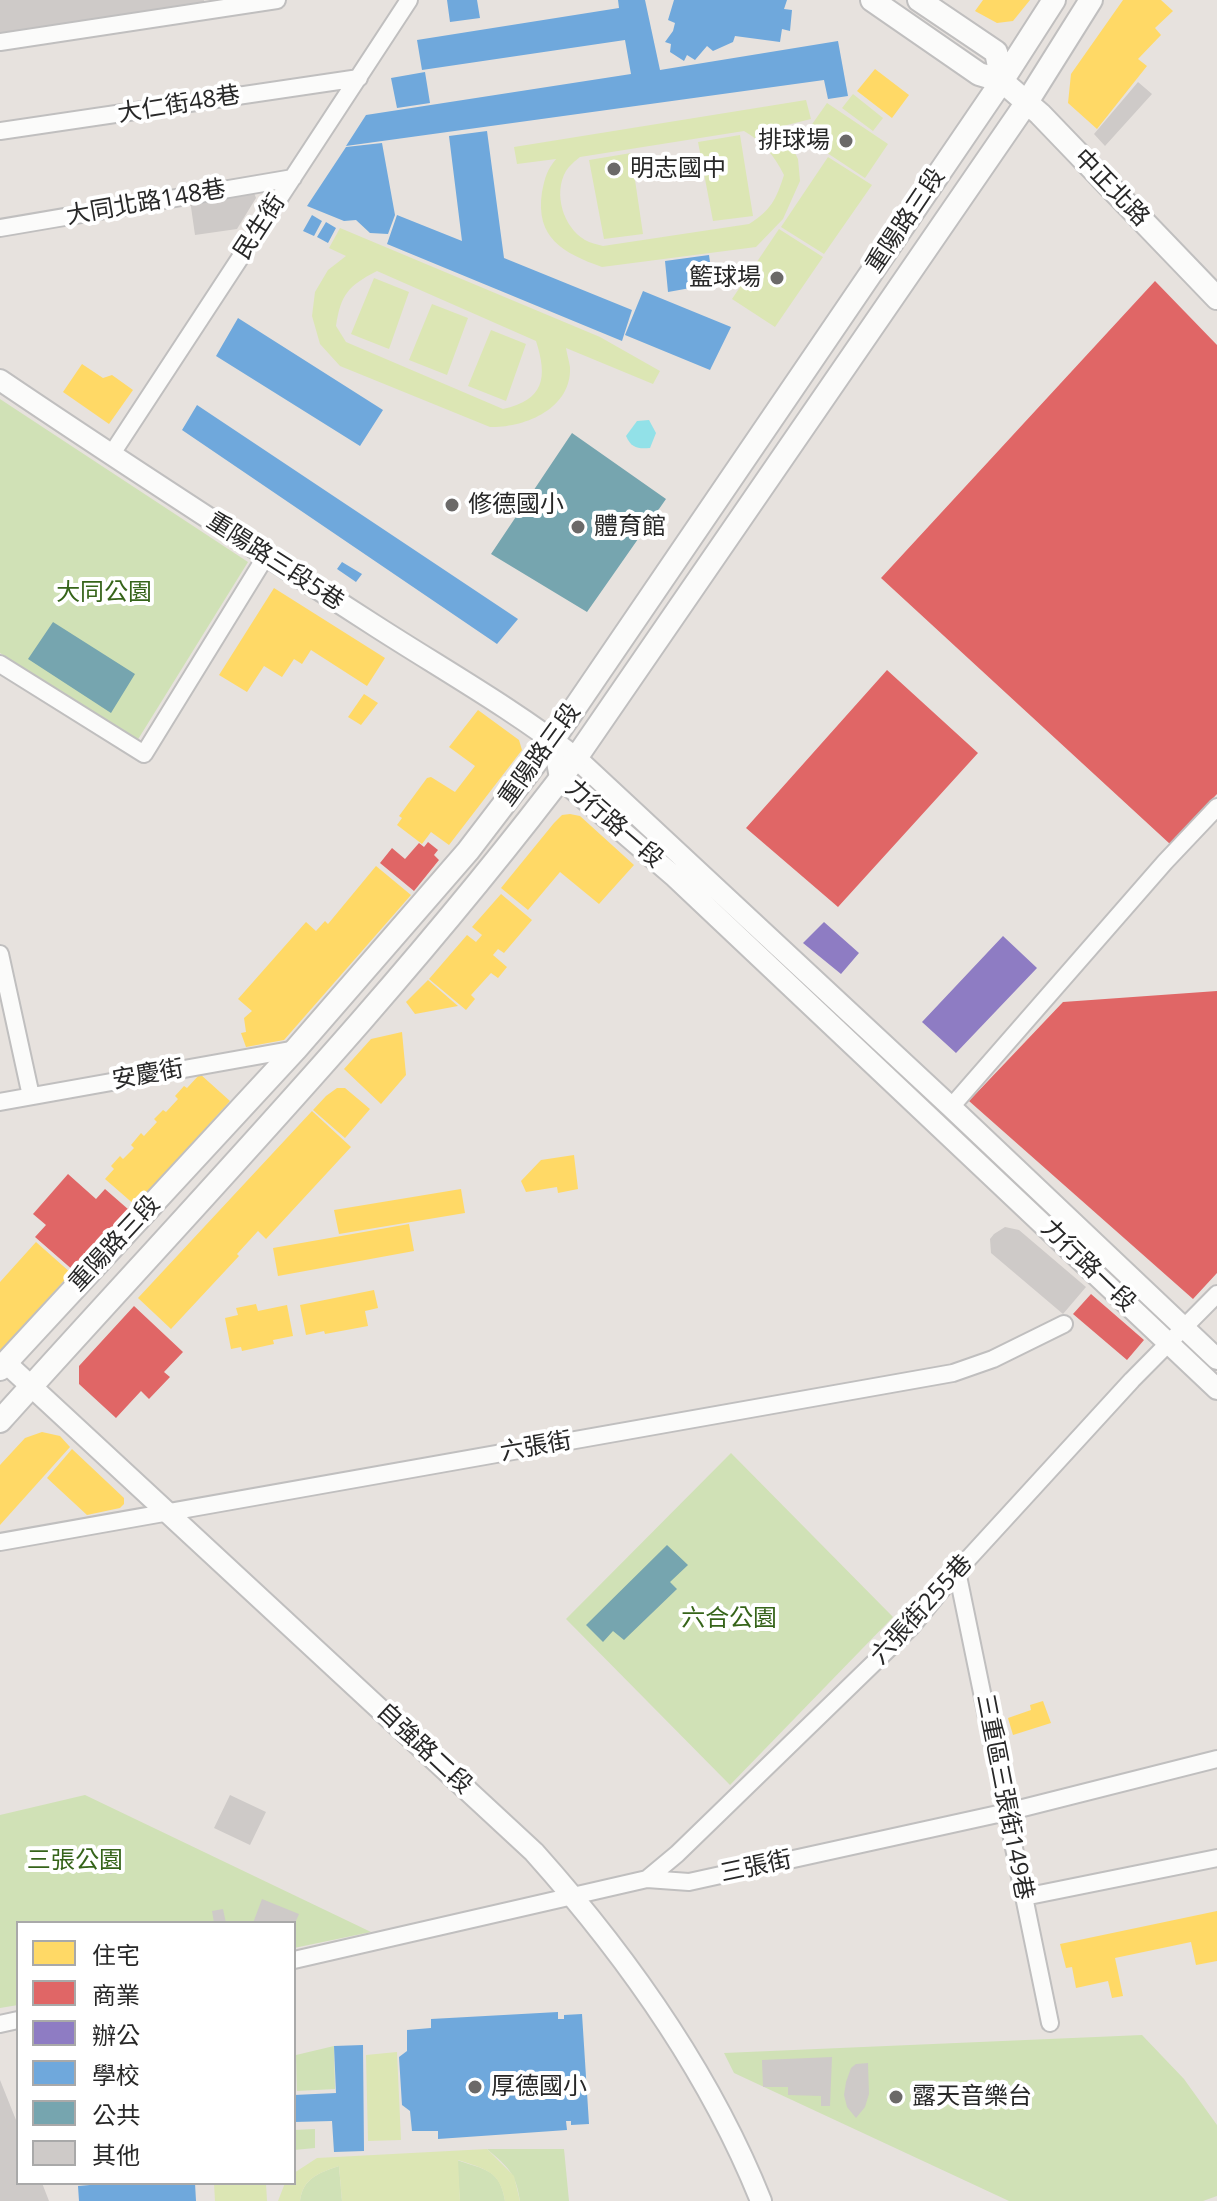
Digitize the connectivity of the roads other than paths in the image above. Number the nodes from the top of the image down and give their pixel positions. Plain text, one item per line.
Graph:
1 (277, 0) edge
2 (409, 0) edge
3 (872, 0) edge
4 (919, 0) edge
5 (1054, 0) edge
6 (1091, 0) edge
7 (0, 42) edge
8 (359, 78) junction
9 (1002, 81) junction
10 (1027, 102) junction
11 (0, 131) edge
12 (293, 178) junction
13 (0, 228) edge
14 (1215, 291) edge
15 (0, 380) edge
16 (111, 455) junction
17 (266, 556) junction
18 (0, 664) edge
19 (553, 740) junction
20 (576, 758) junction
21 (560, 778) junction
22 (1217, 807) edge
23 (0, 954) edge
24 (296, 1049) junction
25 (31, 1096) junction
26 (0, 1102) edge
27 (951, 1107) junction
28 (1217, 1294) edge
29 (1064, 1324) dead end
30 (1177, 1336) junction
31 (1217, 1359) edge
32 (3, 1366) edge
33 (32, 1385) junction
34 (1217, 1389) edge
35 (0, 1421) edge
36 (168, 1511) junction
37 (0, 1542) edge
38 (957, 1571) junction
39 (1217, 1759) edge
40 (1007, 1812) junction
41 (1217, 1858) edge
42 (647, 1879) junction
43 (574, 1896) junction
44 (1024, 1897) junction
45 (296, 1960) edge
46 (1050, 2023) dead end
47 (761, 2201) edge

1 - 7 street
2 - 8 street, 民生街
3 - 9 main road, 中正北路
4 - 9 main road, 中正北路
5 - 9 main road, 重陽路三段
6 - 10 main road, 重陽路三段
8 - 11 street, 大仁街48巷
8 - 12 street, 民生街
9 - 10 main road, 中正北路
9 - 19 main road, 重陽路三段
10 - 14 main road, 中正北路
10 - 20 main road, 重陽路三段
12 - 13 street, 大同北路148巷
12 - 16 street, 民生街
15 - 16 street, 重陽路三段5巷
16 - 17 street, 重陽路三段5巷
17 - 18 street
17 - 19 street, 重陽路三段5巷
19 - 20 street, 力行路一段
19 - 21 street, 力行路一段
19 - 24 main road, 重陽路三段
20 - 21 main road, 重陽路三段
20 - 27 street, 力行路一段
21 - 30 street, 力行路一段
21 - 33 main road, 重陽路三段
22 - 27 street
23 - 25 street
24 - 25 street, 安慶街
24 - 32 main road, 重陽路三段
25 - 26 street, 安慶街
27 - 30 street, 力行路一段
28 - 30 street, 六張街255巷
29 - 36 street, 六張街
30 - 31 street, 力行路一段
30 - 34 street, 力行路一段
30 - 38 street, 六張街255巷
32 - 33 street, 自強路二段
33 - 35 main road, 重陽路三段
33 - 36 street, 自強路二段
36 - 37 street, 六張街
36 - 43 street, 自強路二段
38 - 40 street, 三重區三張街149巷
38 - 42 street, 六張街255巷
39 - 40 street, 三張街
40 - 42 street, 三張街
40 - 44 street, 三重區三張街149巷
41 - 44 street
42 - 43 street, 三張街
43 - 45 street, 三張街
43 - 47 street, 自強路二段
44 - 46 street, 三重區三張街149巷

